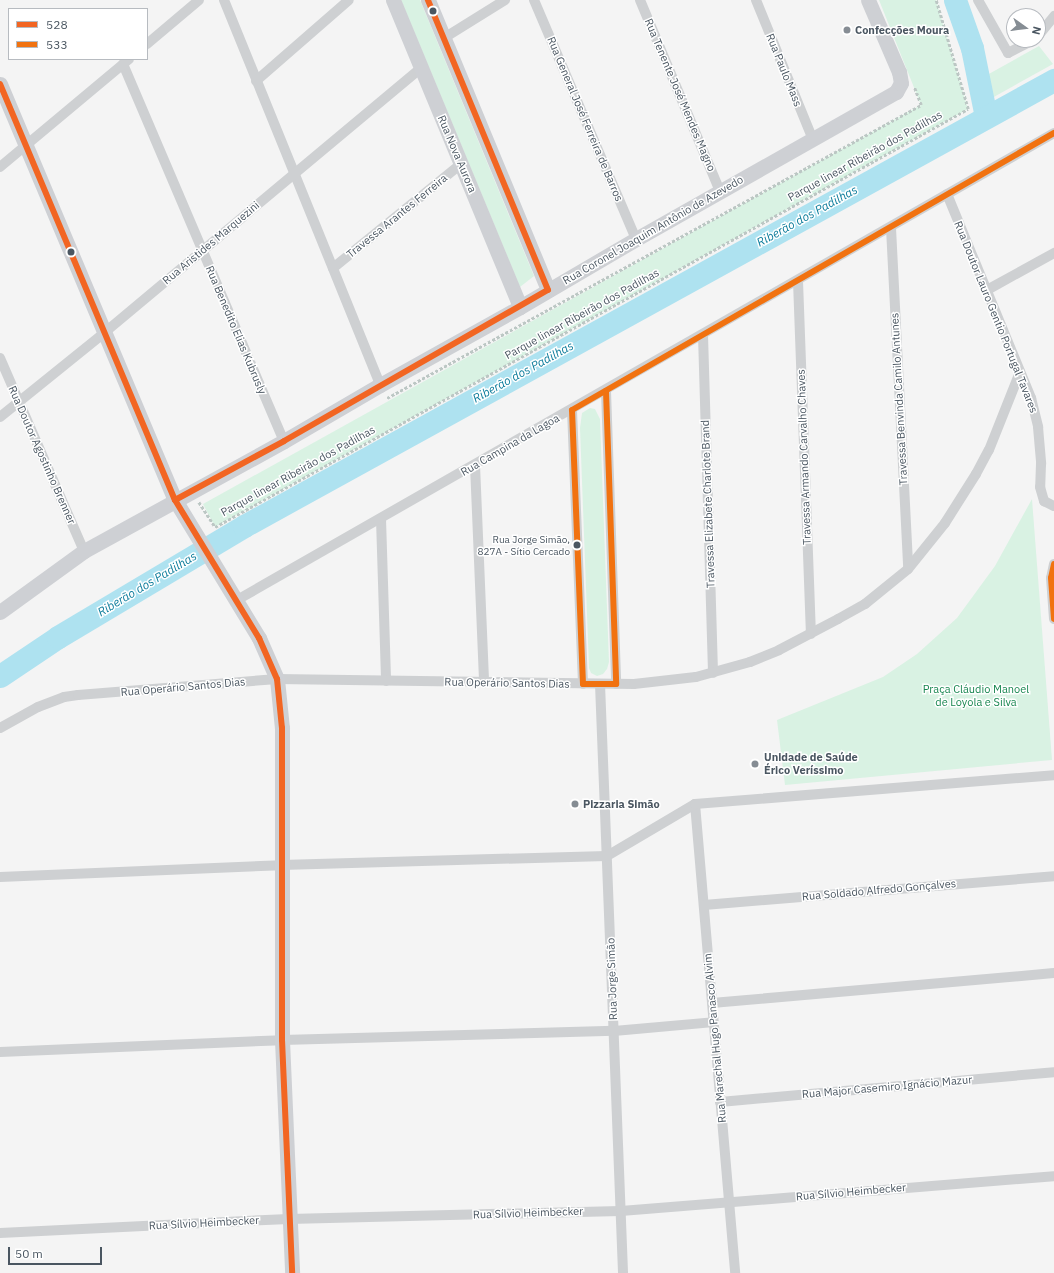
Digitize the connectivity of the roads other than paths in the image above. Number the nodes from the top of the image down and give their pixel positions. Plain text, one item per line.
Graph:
1 (199, 0) edge
2 (224, 0) edge
3 (349, 0) edge
4 (393, 0) edge
5 (428, 0) edge
6 (505, 0) edge
7 (534, 0) edge
8 (640, 0) edge
9 (756, 0) edge
10 (868, 0) edge
11 (978, 0) edge
12 (1054, 16) edge
13 (1046, 26) edge
14 (444, 38) junction
15 (148, 43) edge
16 (1018, 48) edge
17 (126, 61) edge
18 (421, 68) junction
19 (256, 81) junction
20 (0, 84) edge
21 (1054, 133) edge
22 (813, 140) junction
23 (25, 146) junction
24 (461, 164) junction
25 (0, 167) edge
26 (294, 174) junction
27 (720, 191) junction
28 (947, 194) junction
29 (891, 228) junction
30 (636, 239) junction
31 (203, 251) junction
32 (1054, 253) edge
33 (333, 268) junction
34 (798, 281) junction
35 (548, 290) junction
36 (987, 290) junction
37 (520, 307) junction
38 (104, 333) junction
39 (703, 335) junction
40 (0, 358) edge
41 (1020, 372) junction
42 (380, 385) junction
43 (606, 390) junction
44 (18, 402) junction
45 (572, 410) junction
46 (0, 418) edge
47 (284, 441) junction
48 (475, 465) junction
49 (165, 478) junction
50 (190, 491) junction
51 (175, 500) junction
52 (1054, 506) edge
53 (381, 519) junction
54 (84, 551) junction
55 (1054, 564) edge
56 (908, 569) junction
57 (1052, 578) edge
58 (236, 600) junction
59 (0, 612) edge
60 (1054, 619) edge
61 (810, 634) junction
62 (713, 673) junction
63 (277, 679) junction
64 (386, 681) junction
65 (484, 683) junction
66 (582, 684) junction
67 (600, 684) junction
68 (616, 684) junction
69 (0, 728) edge
70 (1054, 775) edge
71 (695, 804) junction
72 (607, 856) junction
73 (281, 865) junction
74 (0, 876) edge
75 (1054, 876) edge
76 (704, 905) junction
77 (1054, 973) edge
78 (712, 1003) junction
79 (714, 1022) junction
80 (614, 1031) junction
81 (282, 1040) junction
82 (0, 1052) edge
83 (1054, 1072) edge
84 (720, 1102) junction
85 (1054, 1176) edge
86 (729, 1202) junction
87 (621, 1211) junction
88 (289, 1219) junction
89 (0, 1233) edge
90 (292, 1273) edge
91 (623, 1273) edge
92 (735, 1273) edge

1 - 15 street
2 - 19 street
3 - 19 street
4 - 18 main road, Rua Nova Aurora
5 - 14 main road
6 - 14 street
7 - 30 street, Rua General José Ferreira de Barros
8 - 27 street, Rua Tenente José Mendes Magno
9 - 22 street, Rua Paulo Mass
10 - 22 main road, Rua Coronel Joaquim Antônio de Azevedo
11 - 16 street
12 - 13 street
14 - 35 main road
17 - 23 street
17 - 31 street, Rua Benedito Elias Kubrusly
18 - 24 main road, Rua Nova Aurora
18 - 26 street, Rua Aristides Marquezini
19 - 26 street
20 - 23 main road
21 - 28 street, Rua Campina da Lagoa
22 - 27 main road, Rua Coronel Joaquim Antônio de Azevedo
23 - 25 street
23 - 38 main road
24 - 33 street, Travessa Arantes Ferreira
24 - 37 main road, Rua Nova Aurora
26 - 31 street, Rua Aristides Marquezini
26 - 33 street
27 - 30 main road, Rua Coronel Joaquim Antônio de Azevedo
28 - 29 street, Rua Campina da Lagoa
28 - 36 street, Rua Doutor Lauro Gentio Portugal Tavares
29 - 34 street, Rua Campina da Lagoa
29 - 56 street, Travessa Benvinda Camilo Antunes
30 - 35 main road, Rua Coronel Joaquim Antônio de Azevedo
31 - 38 street, Rua Aristides Marquezini
31 - 47 street, Rua Benedito Elias Kubrusly
32 - 36 street
33 - 42 street
34 - 39 street, Rua Campina da Lagoa
34 - 61 street, Travessa Armando Carvalho Chaves
35 - 37 main road, Rua Coronel Joaquim Antônio de Azevedo
36 - 41 street, Rua Doutor Lauro Gentio Portugal Tavares
37 - 42 main road, Rua Coronel Joaquim Antônio de Azevedo
38 - 44 street, Rua Aristides Marquezini
38 - 49 main road
39 - 43 street, Rua Campina da Lagoa
39 - 62 street, Travessa Elizabete Charlote Brand
40 - 44 street, Rua Doutor Agostinho Brenner
41 - 52 street, Rua Doutor Lauro Gentio Portugal Tavares
41 - 56 street, Rua Operário Santos Dias
42 - 47 main road, Rua Coronel Joaquim Antônio de Azevedo
43 - 45 street, Rua Campina da Lagoa
43 - 68 street
44 - 46 street, Rua Aristides Marquezini
44 - 54 street, Rua Doutor Agostinho Brenner
45 - 48 street, Rua Campina da Lagoa
45 - 66 street
47 - 50 main road, Rua Coronel Joaquim Antônio de Azevedo
48 - 53 street, Rua Campina da Lagoa
48 - 65 street
49 - 50 main road
49 - 51 main road
50 - 51 main road, Rua Coronel Joaquim Antônio de Azevedo
51 - 54 main road, Rua Coronel Joaquim Antônio de Azevedo
51 - 58 main road
53 - 58 street, Rua Campina da Lagoa
53 - 64 street
54 - 59 main road, Rua Coronel Joaquim Antônio de Azevedo
55 - 57 street
56 - 61 street, Rua Operário Santos Dias
57 - 60 street
58 - 63 main road
61 - 62 street, Rua Operário Santos Dias
62 - 68 street, Rua Operário Santos Dias
63 - 64 street, Rua Operário Santos Dias
63 - 69 street, Rua Operário Santos Dias
63 - 73 main road
64 - 65 street, Rua Operário Santos Dias
65 - 66 street, Rua Operário Santos Dias
66 - 67 street, Rua Operário Santos Dias
67 - 68 street, Rua Operário Santos Dias
67 - 72 street, Rua Jorge Simão
70 - 71 street
71 - 72 street
71 - 76 street, Rua Marechal Hugo Panasco Alvim
72 - 73 street
72 - 80 street, Rua Jorge Simão
73 - 74 street
73 - 81 main road
75 - 76 street, Rua Soldado Alfredo Gonçalves
76 - 78 street, Rua Marechal Hugo Panasco Alvim
77 - 78 street
78 - 79 street, Rua Marechal Hugo Panasco Alvim
79 - 80 street
79 - 84 street, Rua Marechal Hugo Panasco Alvim
80 - 81 street
80 - 87 street, Rua Jorge Simão
81 - 82 street
81 - 88 main road
83 - 84 street, Rua Major Casemiro Ignácio Mazur
84 - 86 street, Rua Marechal Hugo Panasco Alvim
85 - 86 street, Rua Sílvio Heimbecker
86 - 87 street, Rua Sílvio Heimbecker
86 - 92 street, Rua Marechal Hugo Panasco Alvim
87 - 88 street, Rua Sílvio Heimbecker
87 - 91 street, Rua Jorge Simão
88 - 89 street, Rua Sílvio Heimbecker
88 - 90 main road

